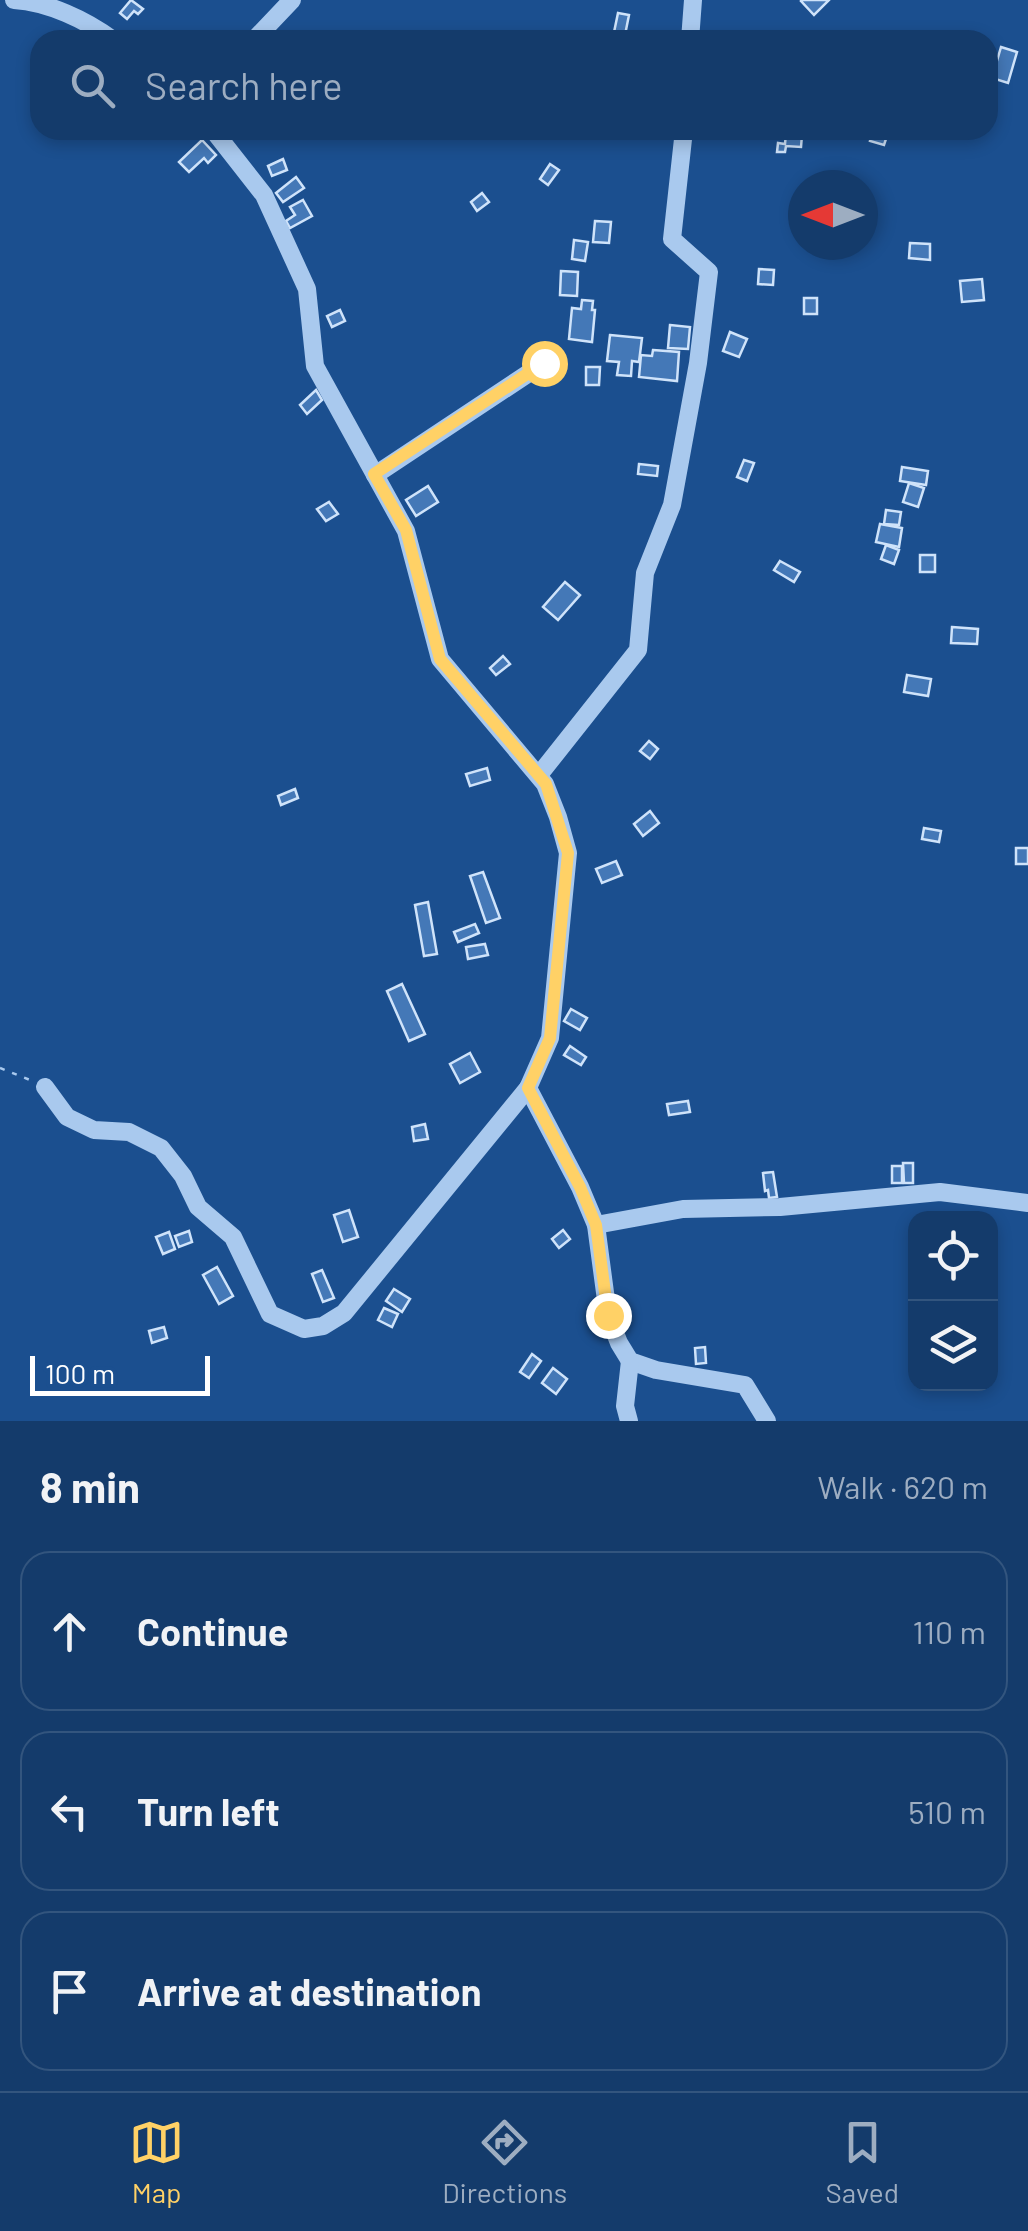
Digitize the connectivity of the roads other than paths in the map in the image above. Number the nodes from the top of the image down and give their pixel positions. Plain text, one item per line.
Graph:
1 (14, 0) edge
2 (292, 0) edge
3 (693, 0) edge
4 (100, 30) edge
5 (264, 30) edge
6 (691, 30) edge
7 (221, 140) edge
8 (683, 140) edge
9 (544, 363) dead end
10 (374, 474) junction
11 (539, 776) junction
12 (45, 1087) road end
13 (528, 1088) junction
14 (1028, 1202) edge
15 (596, 1225) junction
16 (630, 1362) junction
17 (629, 1421) edge
18 (767, 1421) edge

1 - 4 street
2 - 5 street
3 - 6 street
7 - 10 street
8 - 11 street
9 - 10 street
10 - 11 street
11 - 13 street
12 - 13 street
13 - 15 street
14 - 15 street
15 - 16 street
16 - 17 street
16 - 18 street

